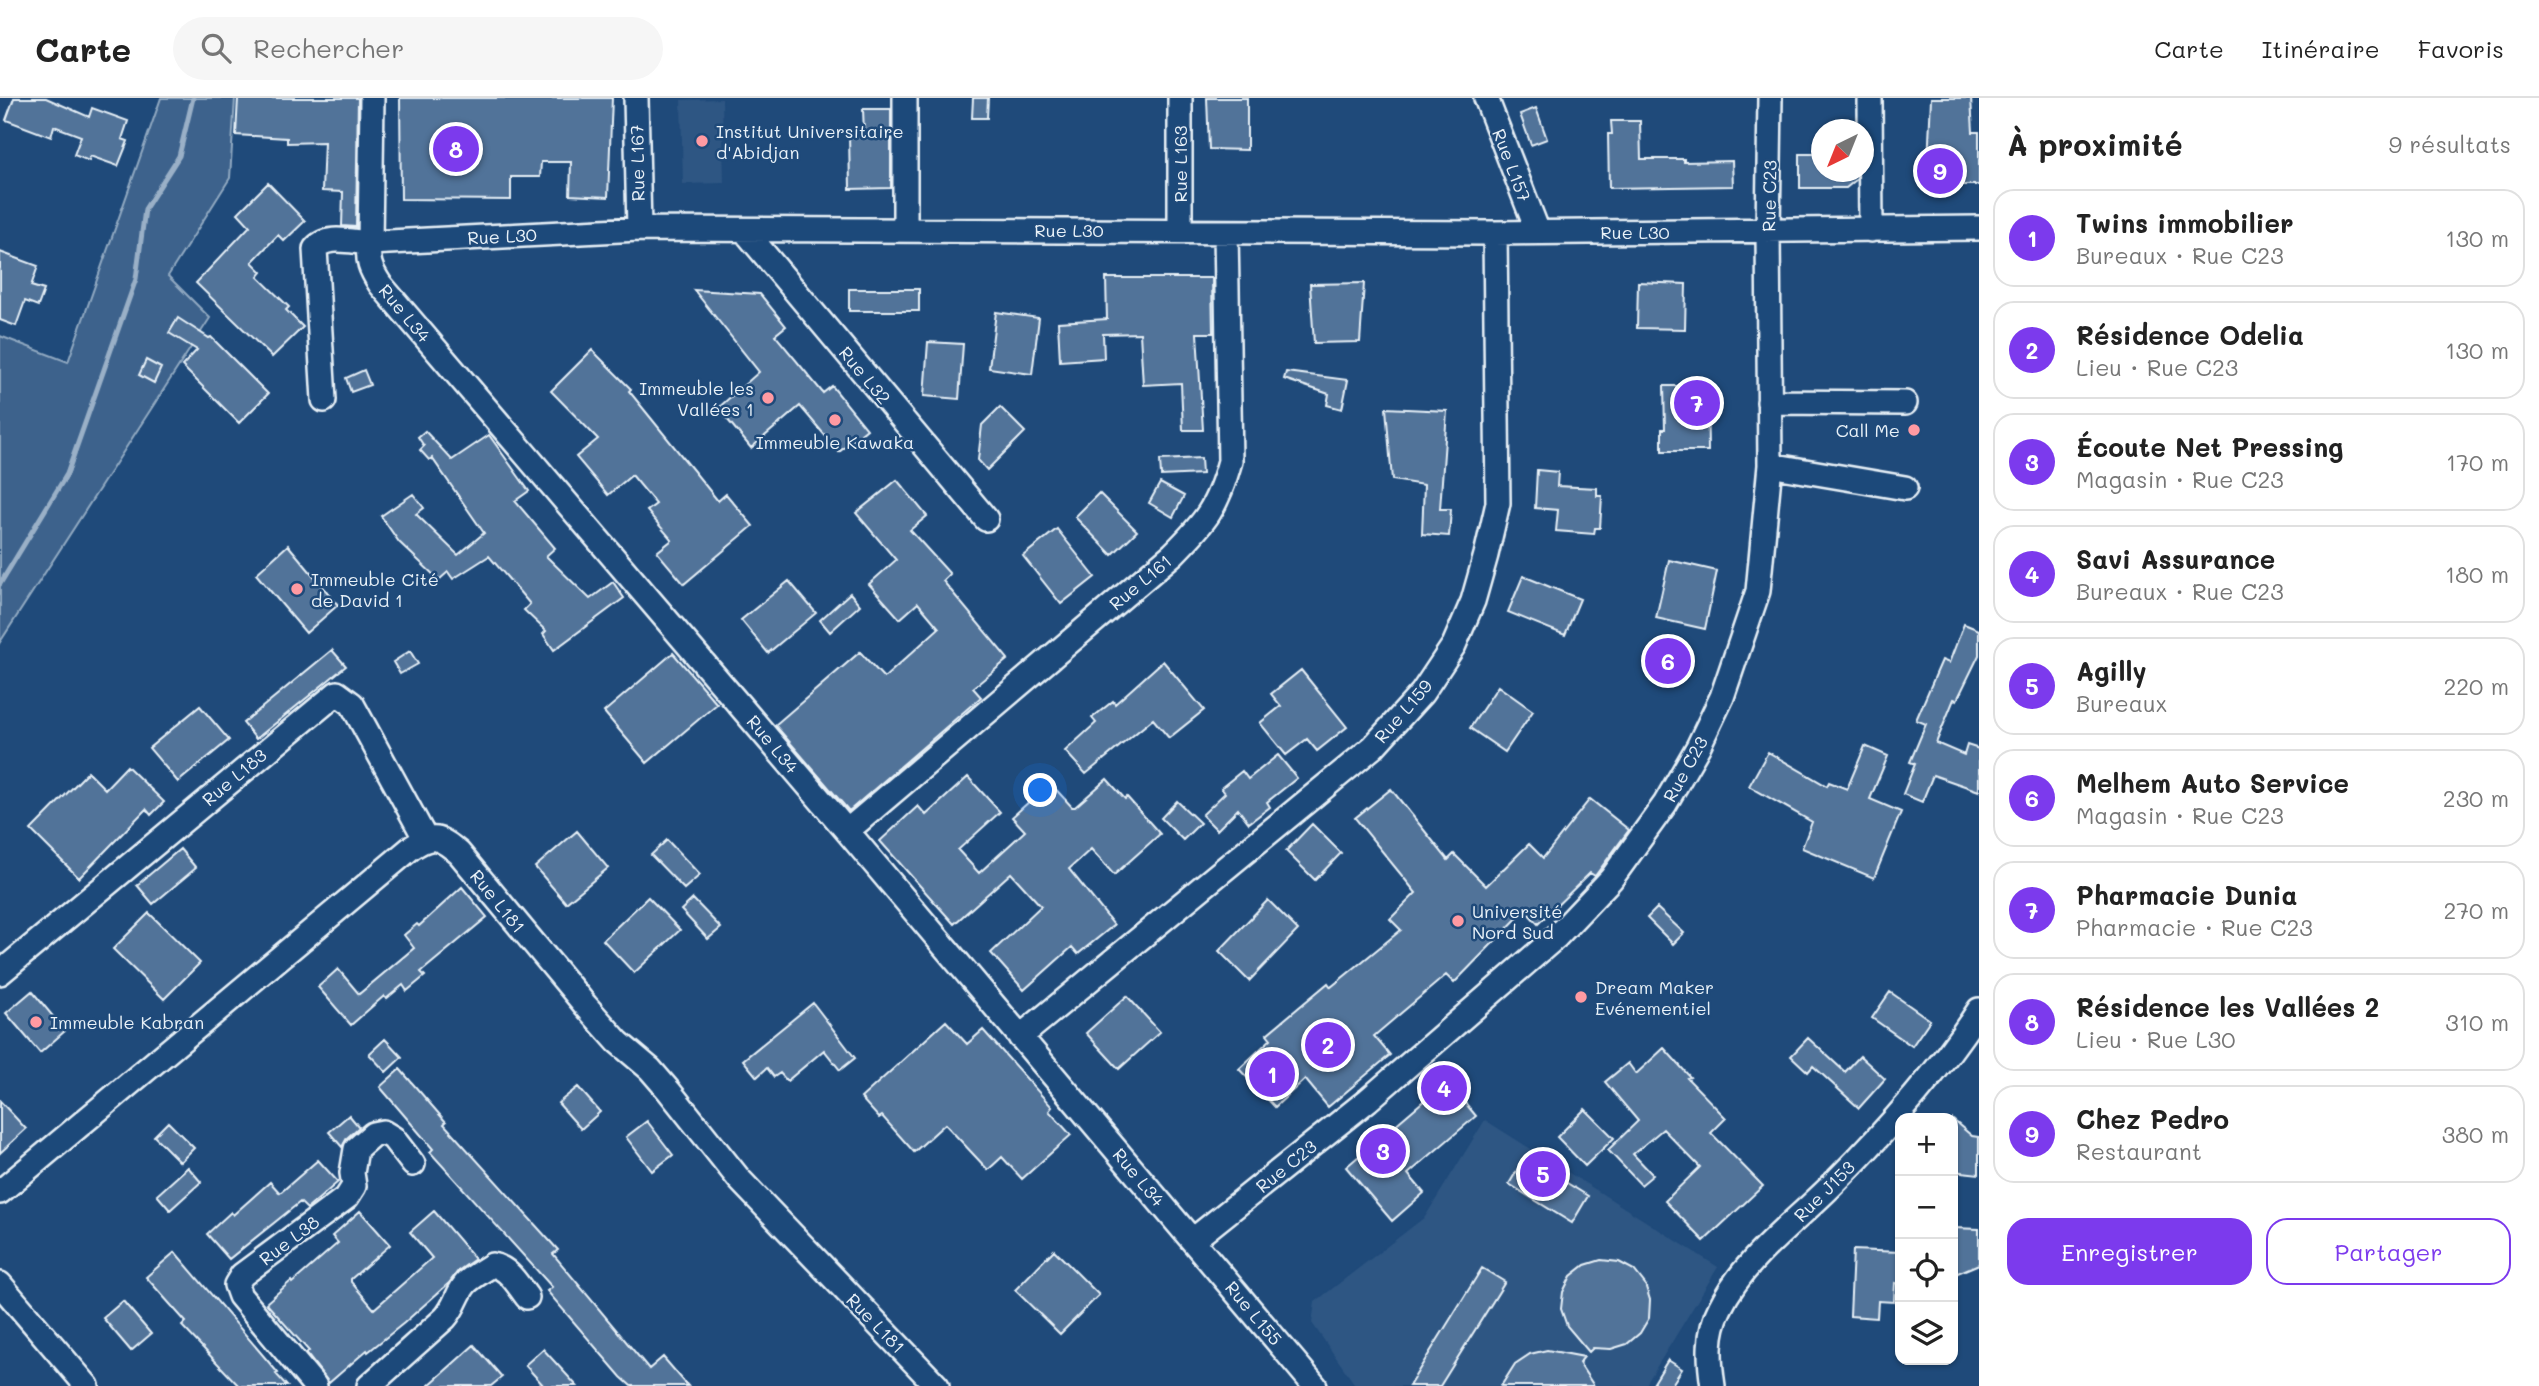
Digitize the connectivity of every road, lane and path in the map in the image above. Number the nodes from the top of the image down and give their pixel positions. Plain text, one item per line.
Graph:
1 (372, 98) edge
2 (636, 98) edge
3 (905, 98) edge
4 (1180, 98) edge
5 (1486, 98) edge
6 (1770, 98) edge
7 (1870, 98) edge
8 (1979, 228) edge
9 (639, 229) junction
10 (905, 230) junction
11 (1180, 230) junction
12 (1871, 230) junction
13 (745, 231) junction
14 (1226, 232) junction
15 (1538, 232) junction
16 (1768, 232) junction
17 (1495, 233) junction
18 (370, 243) junction
19 (324, 400) dead end
20 (1769, 402) junction
21 (1905, 403) dead end
22 (1770, 465) junction
23 (1905, 488) dead end
24 (986, 519) dead end
25 (846, 831) junction
26 (425, 838) junction
27 (0, 973) edge
28 (1979, 1010) edge
29 (1020, 1037) junction
30 (413, 1164) dead end
31 (0, 1192) edge
32 (1193, 1240) junction
33 (0, 1284) edge
34 (527, 1297) dead end
35 (86, 1386) edge
36 (315, 1386) edge
37 (369, 1386) edge
38 (937, 1386) edge
39 (1315, 1386) edge
40 (1713, 1386) edge

1 - 18 street, Rue L34
2 - 9 street, Rue L167
3 - 10 street
4 - 11 street, Rue L163
5 - 15 street, Rue L157
6 - 16 street, Rue C23
7 - 12 street
8 - 12 street, Rue L30
9 - 13 street, Rue L30
9 - 18 street, Rue L30
10 - 11 street, Rue L30
10 - 13 street, Rue L30
11 - 14 street, Rue L30
12 - 16 street, Rue L30
13 - 24 street, Rue L32
14 - 17 street, Rue L30
14 - 25 street, Rue L161
15 - 16 street, Rue L30
15 - 17 street, Rue L30
16 - 20 street, Rue C23
17 - 29 street, Rue L159
18 - 19 street, Rue L30
18 - 25 street, Rue L34
20 - 21 street
20 - 22 street, Rue C23
22 - 23 street
22 - 32 street, Rue C23
25 - 29 street, Rue L34
26 - 27 street, Rue L183
26 - 31 street
26 - 38 street, Rue L181
28 - 40 street, Rue J153
29 - 32 street, Rue L34
30 - 36 street, Rue L38
32 - 39 street, Rue L155
33 - 35 street
34 - 37 street

